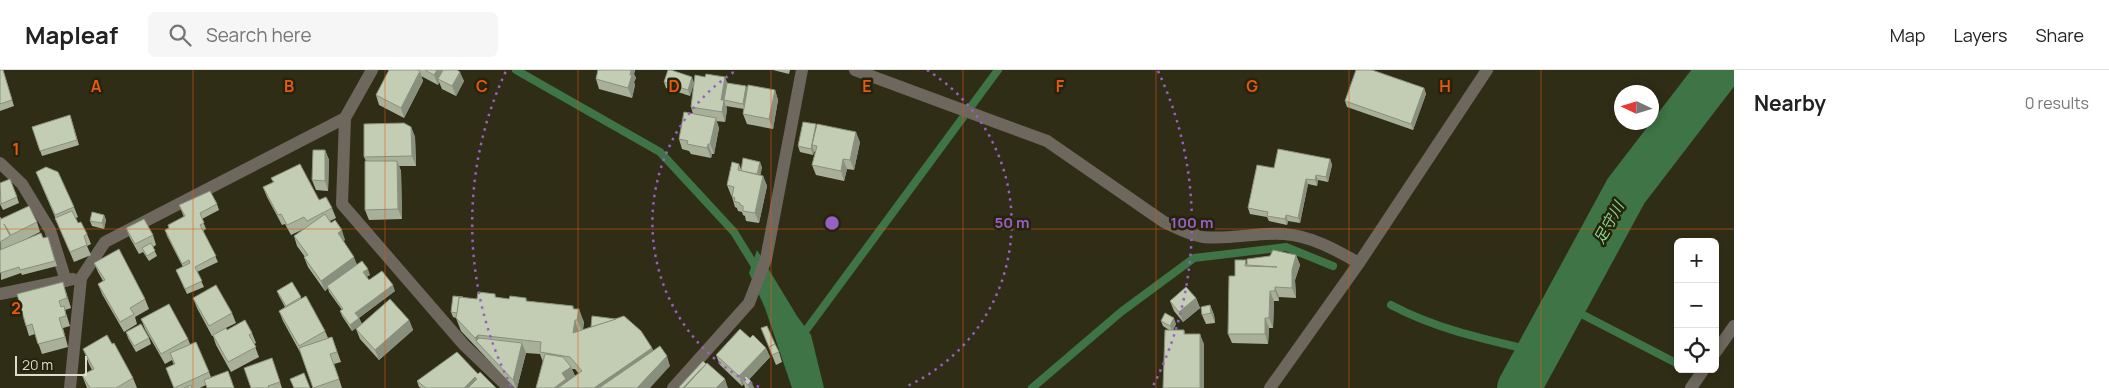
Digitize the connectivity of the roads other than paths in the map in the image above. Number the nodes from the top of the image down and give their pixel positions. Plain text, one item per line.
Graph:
1 (372, 70) edge
2 (802, 70) edge
3 (855, 70) edge
4 (1487, 70) edge
5 (345, 118) junction
6 (0, 163) edge
7 (1359, 263) junction
8 (81, 278) junction
9 (66, 281) junction
10 (0, 294) edge
11 (1734, 326) edge
12 (1719, 347) edge
13 (1701, 373) edge
14 (70, 388) edge
15 (509, 388) edge
16 (673, 388) edge
17 (1270, 388) edge
18 (1691, 388) edge

1 - 5 street
2 - 16 street
3 - 7 street
4 - 7 street
5 - 8 street
5 - 15 street
6 - 9 street
7 - 17 street
8 - 9 street
8 - 14 street
9 - 10 street
11 - 12 street
13 - 18 street

